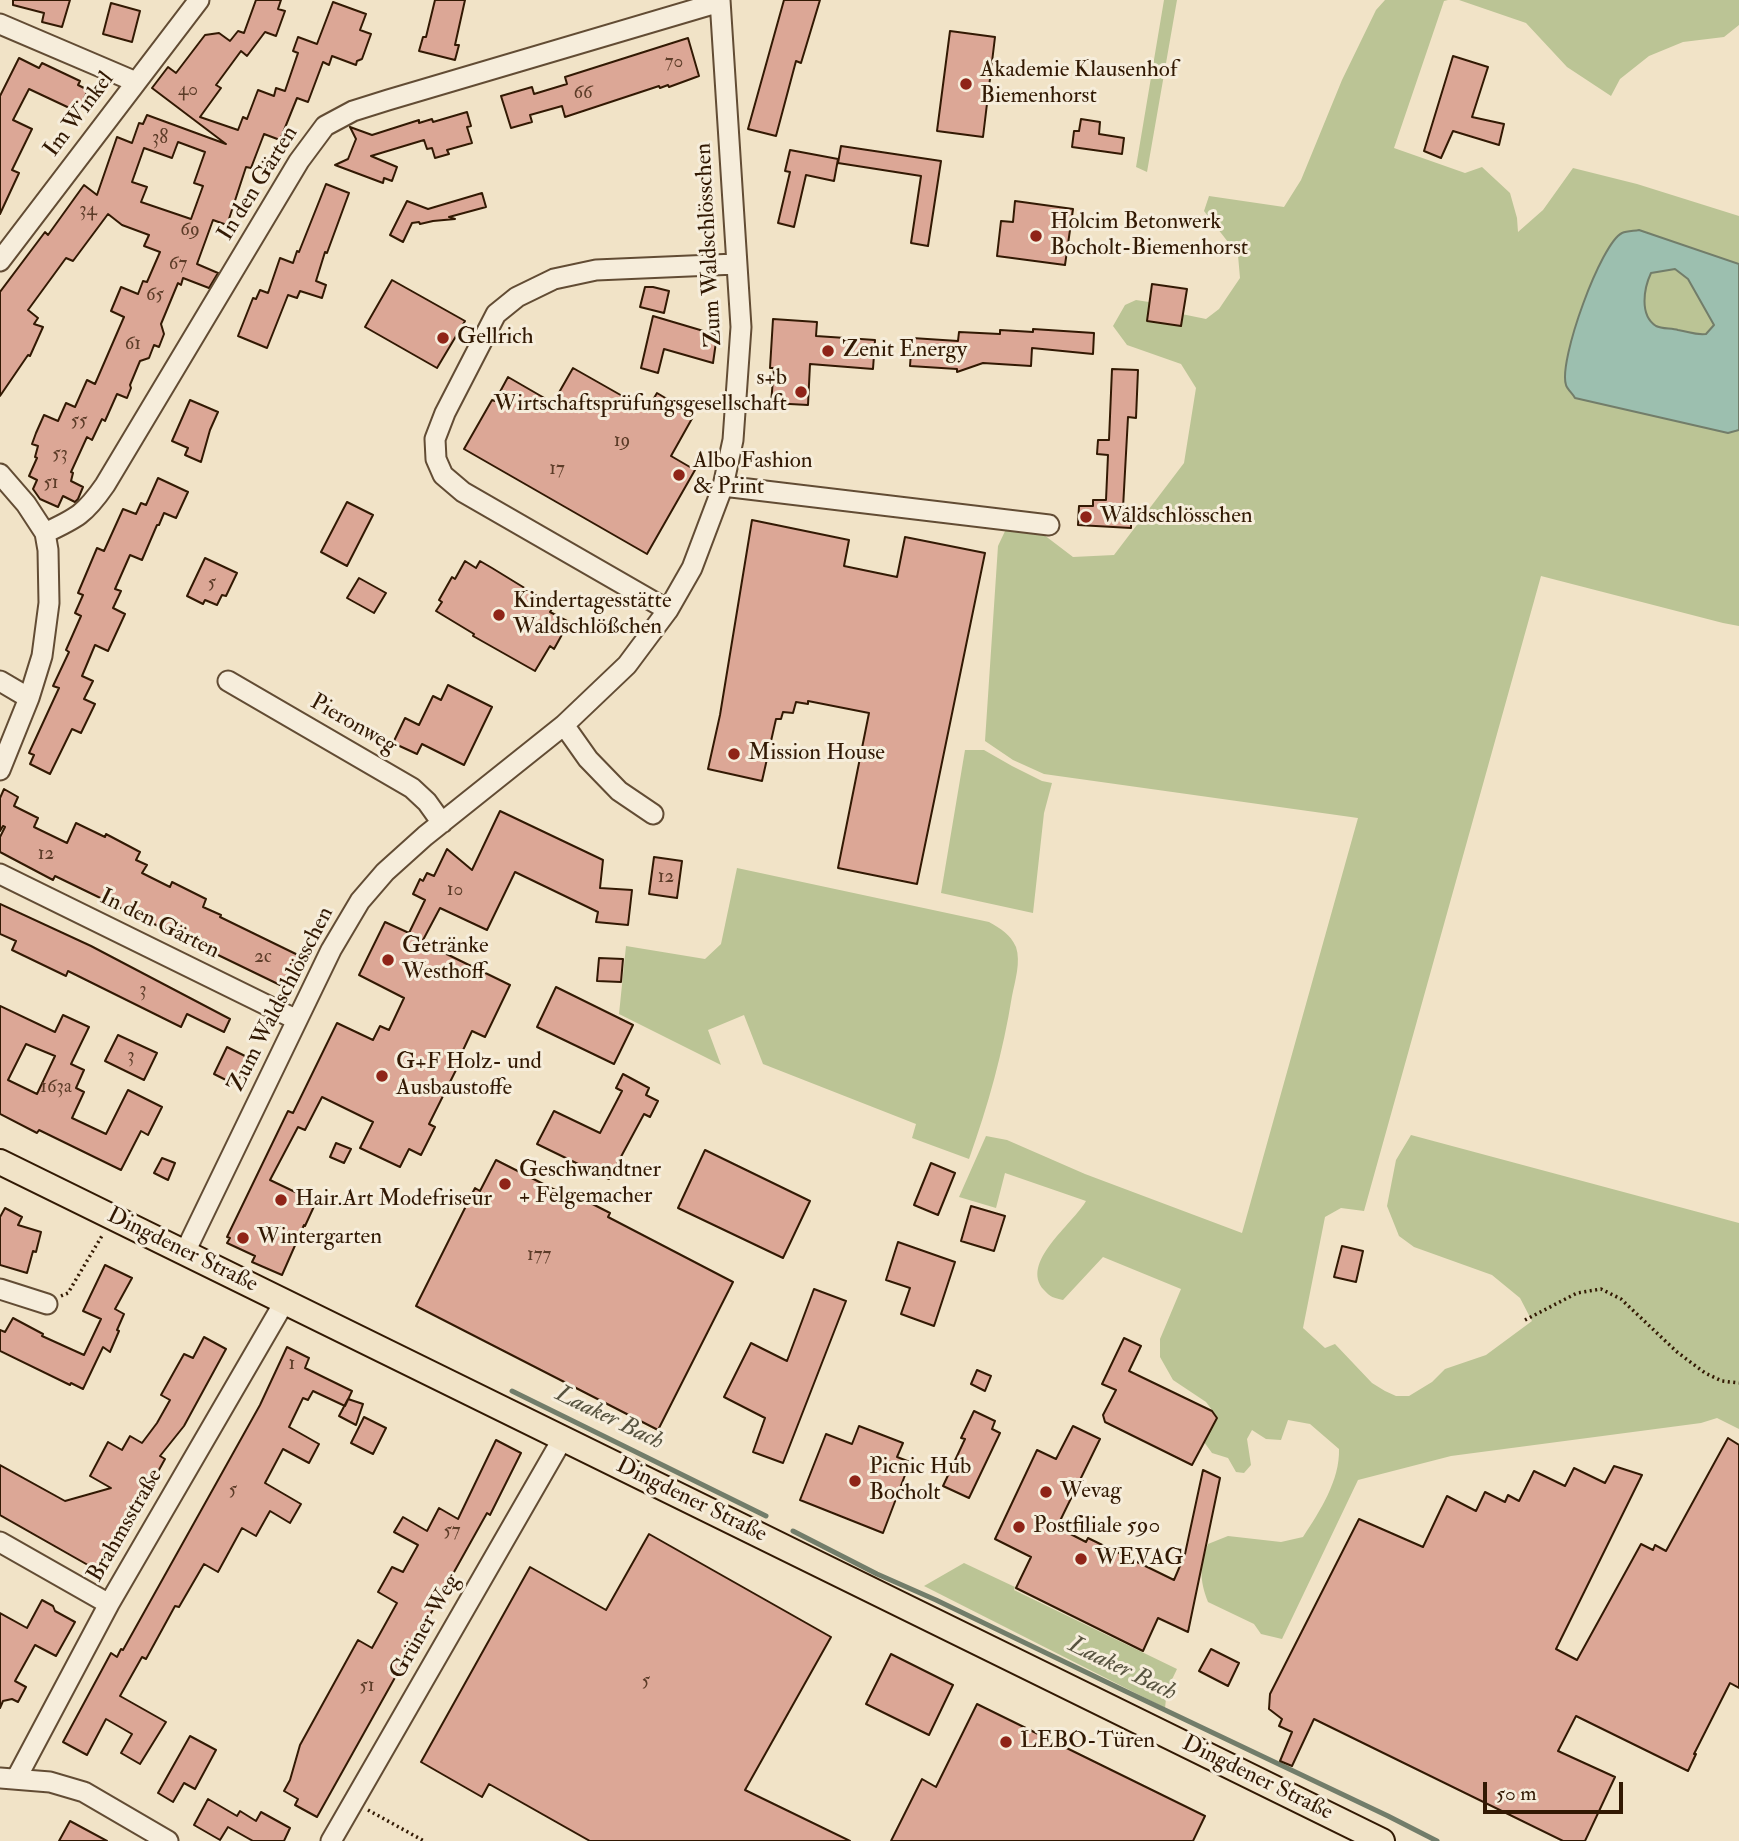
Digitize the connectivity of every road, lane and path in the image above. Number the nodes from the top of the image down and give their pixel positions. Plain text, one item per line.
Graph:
1 (199, 0) edge
2 (720, 1) edge
3 (0, 24) edge
4 (136, 82) junction
5 (0, 261) edge
6 (736, 264) junction
7 (0, 474) edge
8 (723, 486) junction
9 (1049, 525) dead end
10 (45, 533) junction
11 (668, 610) junction
12 (0, 681) edge
13 (228, 681) dead end
14 (29, 698) junction
15 (564, 724) junction
16 (0, 770) edge
17 (653, 814) dead end
18 (442, 824) junction
19 (0, 874) edge
20 (297, 1020) junction
21 (0, 1162) edge
22 (104, 1233) dead end
23 (186, 1252) junction
24 (0, 1289) edge
25 (285, 1301) junction
26 (47, 1304) joint
27 (1525, 1320) dead end
28 (1739, 1383) edge
29 (563, 1438) junction
30 (0, 1542) edge
31 (109, 1604) junction
32 (8, 1778) edge
33 (354, 1802) junction
34 (169, 1841) edge
35 (331, 1841) edge
36 (424, 1841) edge
37 (1382, 1841) edge

1 - 4 street, Im Winkel
2 - 6 street, Zum Waldschlösschen
2 - 10 street, In den Gärten
3 - 4 street
4 - 5 street, Im Winkel
6 - 8 street, Zum Waldschlösschen
6 - 11 street
7 - 10 street
8 - 9 street
8 - 11 street, Zum Waldschlösschen
10 - 14 street
11 - 15 street, Zum Waldschlösschen
12 - 14 street
13 - 18 street, Pieronweg
14 - 16 street
15 - 17 street
15 - 18 street, Zum Waldschlösschen
18 - 20 street, Zum Waldschlösschen
19 - 20 street, In den Gärten
20 - 23 street, Zum Waldschlösschen
21 - 23 main road, Dingdener Straße
22 - 26 path
23 - 25 main road, Dingdener Straße
24 - 26 street
25 - 29 main road, Dingdener Straße
25 - 31 street, Brahmsstraße
27 - 28 path
29 - 33 street, Grüner Weg
29 - 37 main road, Dingdener Straße
30 - 31 street
31 - 32 street, Brahmsstraße
32 - 34 street
33 - 35 street, Grüner Weg
33 - 36 path

